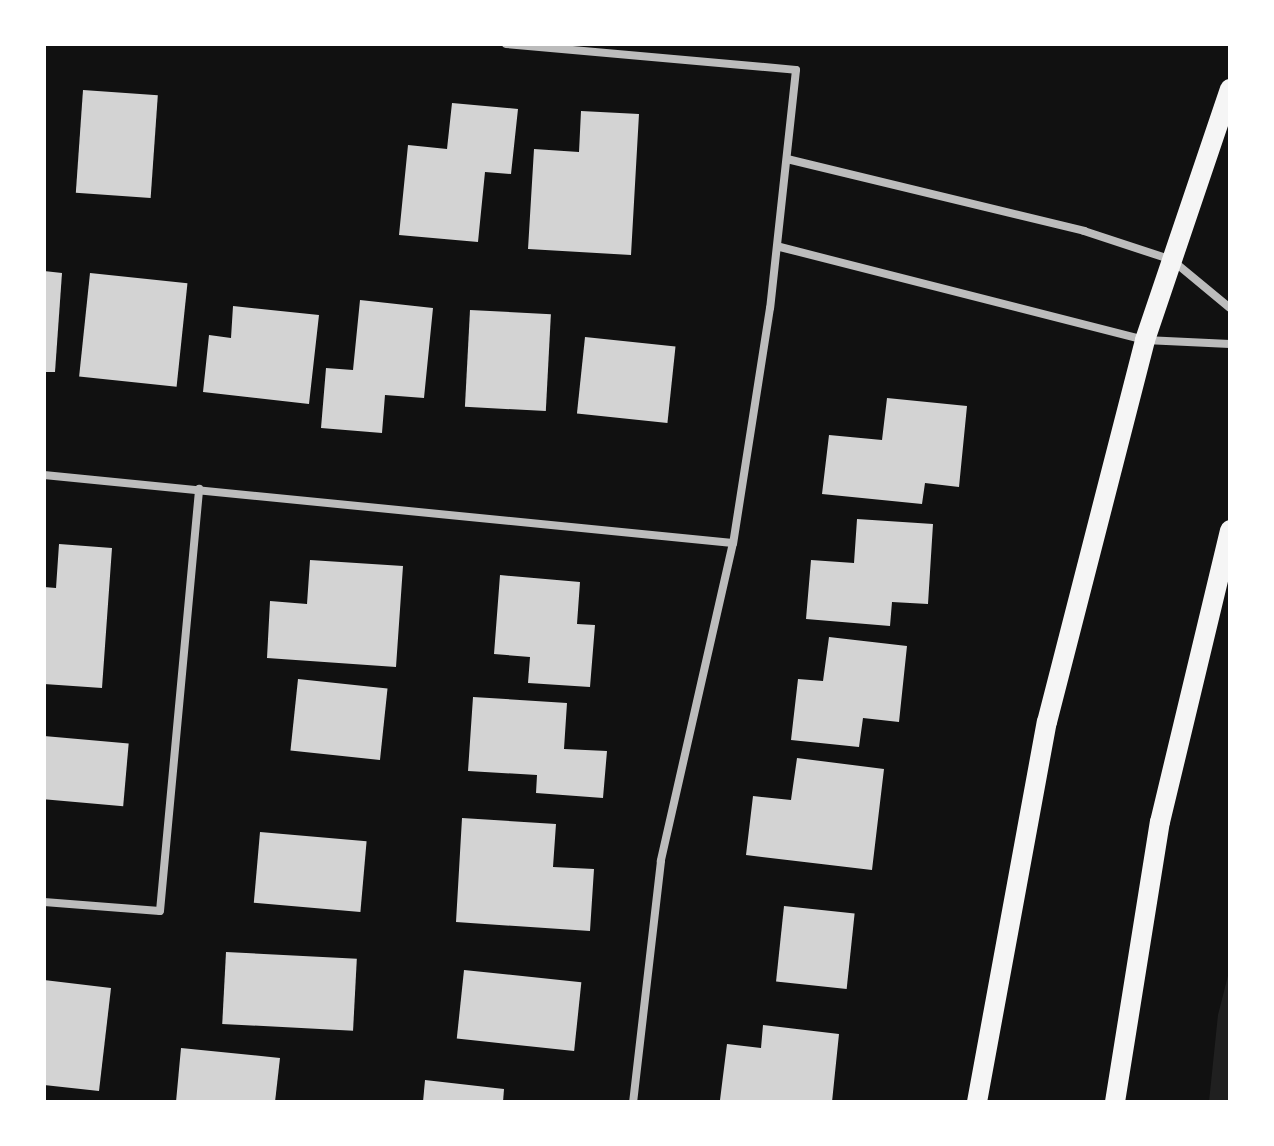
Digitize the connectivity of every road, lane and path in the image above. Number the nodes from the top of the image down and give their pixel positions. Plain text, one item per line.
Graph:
1 (506, 44) edge
2 (1230, 89) edge
3 (787, 159) junction
4 (780, 247) junction
5 (1172, 260) junction
6 (1230, 308) edge
7 (1145, 340) junction
8 (1230, 344) edge
9 (44, 475) edge
10 (199, 489) junction
11 (1230, 530) edge
12 (733, 543) junction
13 (44, 902) edge
14 (633, 1102) edge
15 (977, 1102) edge
16 (1115, 1102) edge

1 - 3 street
2 - 5 main road
3 - 4 street
3 - 5 street
4 - 7 street
4 - 12 street
5 - 6 street
5 - 7 main road
7 - 8 street
7 - 15 main road
9 - 10 street
10 - 12 street
10 - 13 street
11 - 16 main road
12 - 14 street

